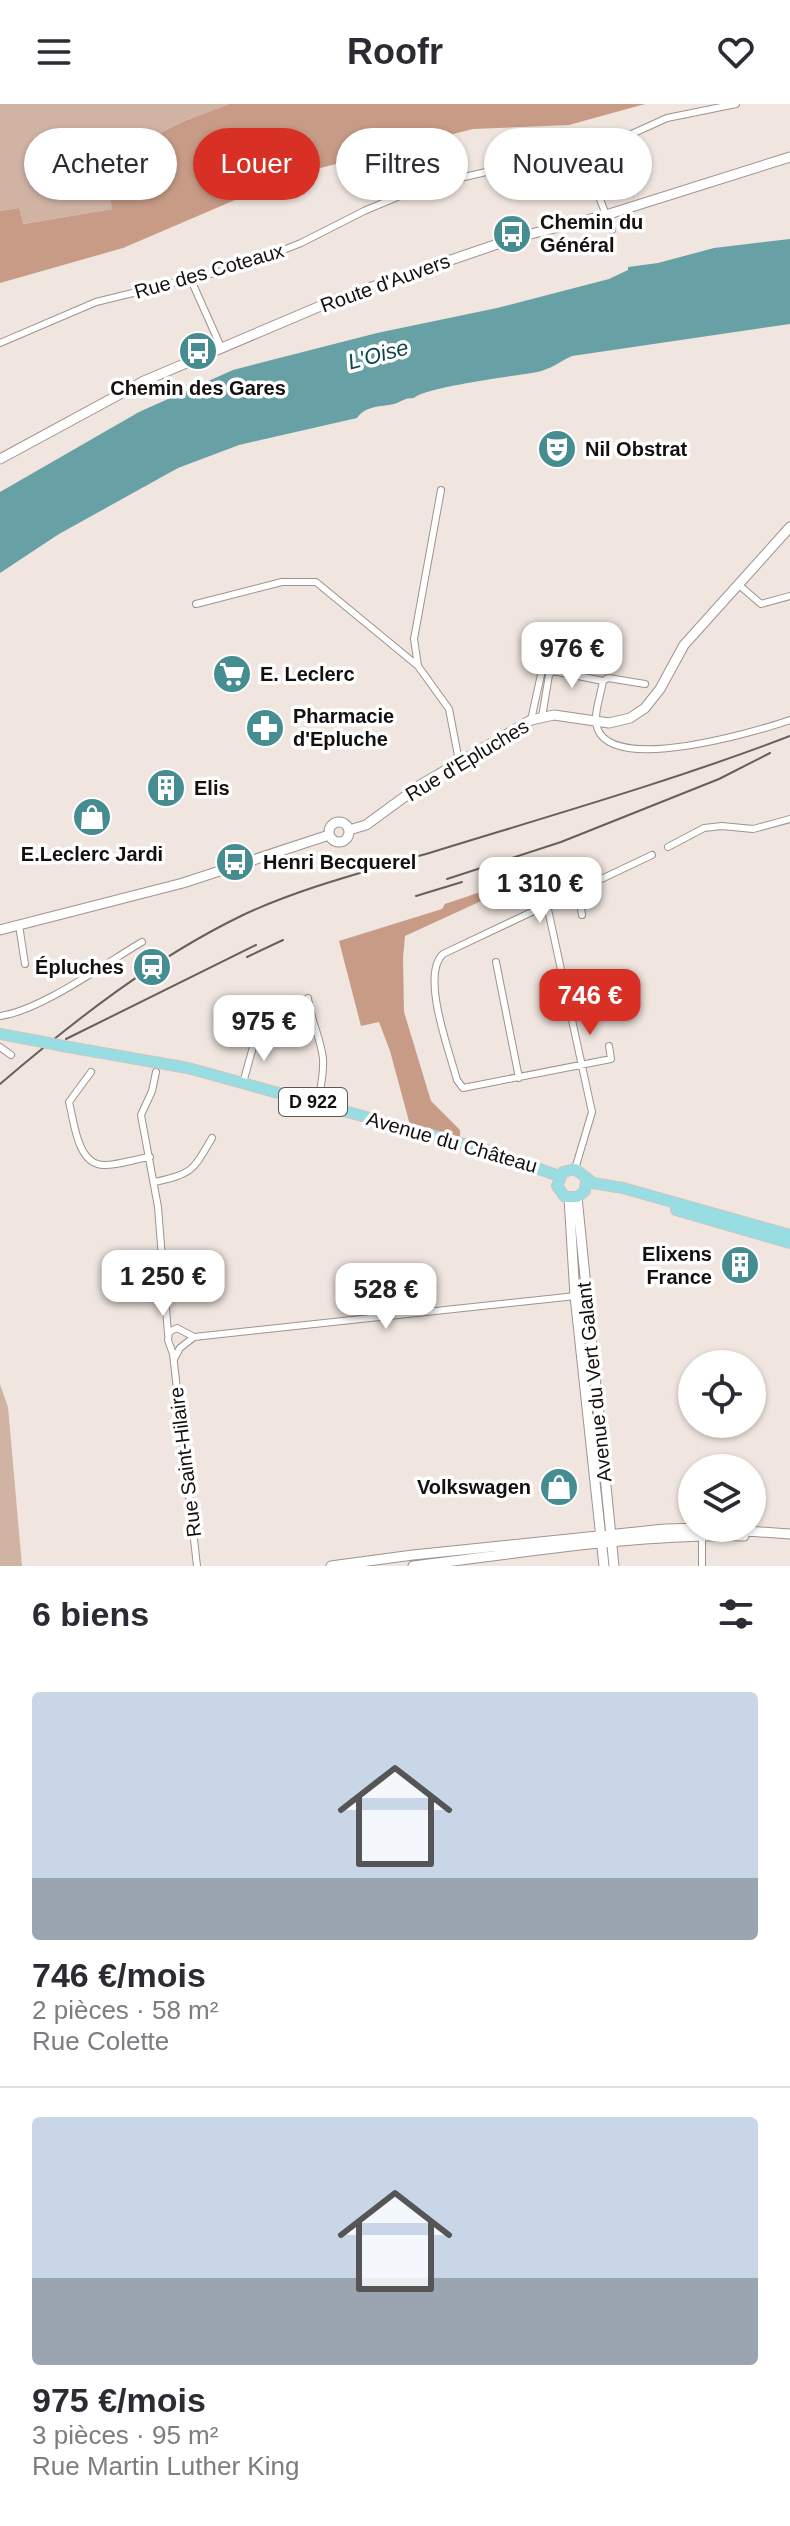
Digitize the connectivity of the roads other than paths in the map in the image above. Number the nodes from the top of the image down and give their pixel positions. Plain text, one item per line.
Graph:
1 (736, 104) edge
2 (643, 128) edge
3 (790, 157) edge
4 (484, 172) edge
5 (600, 200) edge
6 (606, 215) junction
7 (612, 230) dead end
8 (191, 280) junction
9 (0, 343) edge
10 (221, 347) junction
11 (0, 459) edge
12 (441, 490) dead end
13 (790, 527) edge
14 (739, 585) junction
15 (790, 596) edge
16 (196, 604) dead end
17 (418, 666) junction
18 (542, 670) dead end
19 (603, 681) junction
20 (645, 684) dead end
21 (536, 719) junction
22 (790, 720) edge
23 (596, 723) junction
24 (459, 761) junction
25 (790, 819) edge
26 (668, 847) dead end
27 (652, 855) dead end
28 (578, 890) junction
29 (547, 905) junction
30 (582, 915) dead end
31 (19, 925) junction
32 (0, 930) edge
33 (142, 942) dead end
34 (496, 962) dead end
35 (25, 964) dead end
36 (308, 998) dead end
37 (0, 1016) edge
38 (0, 1034) edge
39 (256, 1036) dead end
40 (609, 1046) dead end
41 (0, 1047) edge
42 (11, 1055) dead end
43 (150, 1060) junction
44 (166, 1063) junction
45 (581, 1065) junction
46 (91, 1072) dead end
47 (156, 1072) junction
48 (519, 1078) junction
49 (243, 1083) junction
50 (318, 1104) junction
51 (212, 1138) dead end
52 (150, 1157) junction
53 (575, 1169) junction
54 (559, 1176) junction
55 (155, 1182) junction
56 (579, 1191) junction
57 (790, 1235) edge
58 (790, 1243) edge
59 (580, 1295) junction
60 (169, 1317) junction
61 (168, 1334) junction
62 (187, 1335) junction
63 (171, 1346) junction
64 (180, 1348) junction
65 (174, 1359) junction
66 (678, 1530) edge
67 (766, 1536) edge
68 (790, 1537) edge
69 (606, 1539) junction
70 (703, 1542) edge
71 (197, 1566) edge
72 (331, 1566) edge
73 (413, 1566) edge
74 (604, 1566) edge
75 (614, 1566) edge
76 (702, 1566) edge

1 - 2 street, Rue des Coteaux
3 - 6 street, Route d'Auvers
4 - 8 street, Rue des Coteaux
5 - 6 street
6 - 7 street
6 - 10 street, Route d'Auvers
8 - 9 street, Rue des Coteaux
8 - 10 street
10 - 11 street, Route d'Auvers
12 - 17 street
13 - 14 street, Rue d'Epluches
14 - 15 street
14 - 23 street, Rue d'Epluches
16 - 17 street
17 - 24 street
18 - 21 street
19 - 20 street
19 - 21 street
19 - 23 street
21 - 23 street, Rue d'Epluches
21 - 24 street, Rue d'Epluches
22 - 23 street
24 - 31 street, Rue d'Epluches
25 - 26 street
27 - 28 street
28 - 29 street
28 - 30 street
29 - 45 street
29 - 48 street
31 - 32 street
31 - 35 street
33 - 37 street
34 - 48 street
36 - 50 street
38 - 43 main road, Avenue du Château / D 922, bridge
39 - 49 street
40 - 45 street
41 - 42 street
43 - 44 main road, Avenue du Château / D 922
43 - 47 street
44 - 47 street
44 - 49 main road, Avenue du Château / D 922
45 - 48 street
45 - 53 street
46 - 52 street
47 - 52 street, Rue Saint-Hilaire
49 - 50 main road, Avenue du Château / D 922
50 - 54 main road, Avenue du Château / D 922
51 - 55 street
52 - 55 street, Rue Saint-Hilaire
53 - 54 main road
53 - 56 main road
54 - 56 main road
55 - 60 street, Rue Saint-Hilaire
56 - 57 main road
56 - 58 main road
56 - 59 street, Avenue du Vert Galant
59 - 62 street
59 - 69 street, Avenue du Vert Galant
60 - 61 street, Rue Saint-Hilaire
60 - 62 street
61 - 62 street
61 - 63 street, Rue Saint-Hilaire
62 - 64 street, Rue Saint-Hilaire
63 - 64 street
63 - 65 street, Rue Saint-Hilaire
64 - 65 street, Rue Saint-Hilaire
65 - 71 street, Rue Saint-Hilaire
66 - 69 street
67 - 68 street
69 - 72 street
69 - 73 street
69 - 74 street, Avenue du Vert Galant
69 - 75 street, Avenue du Vert Galant
70 - 76 street

